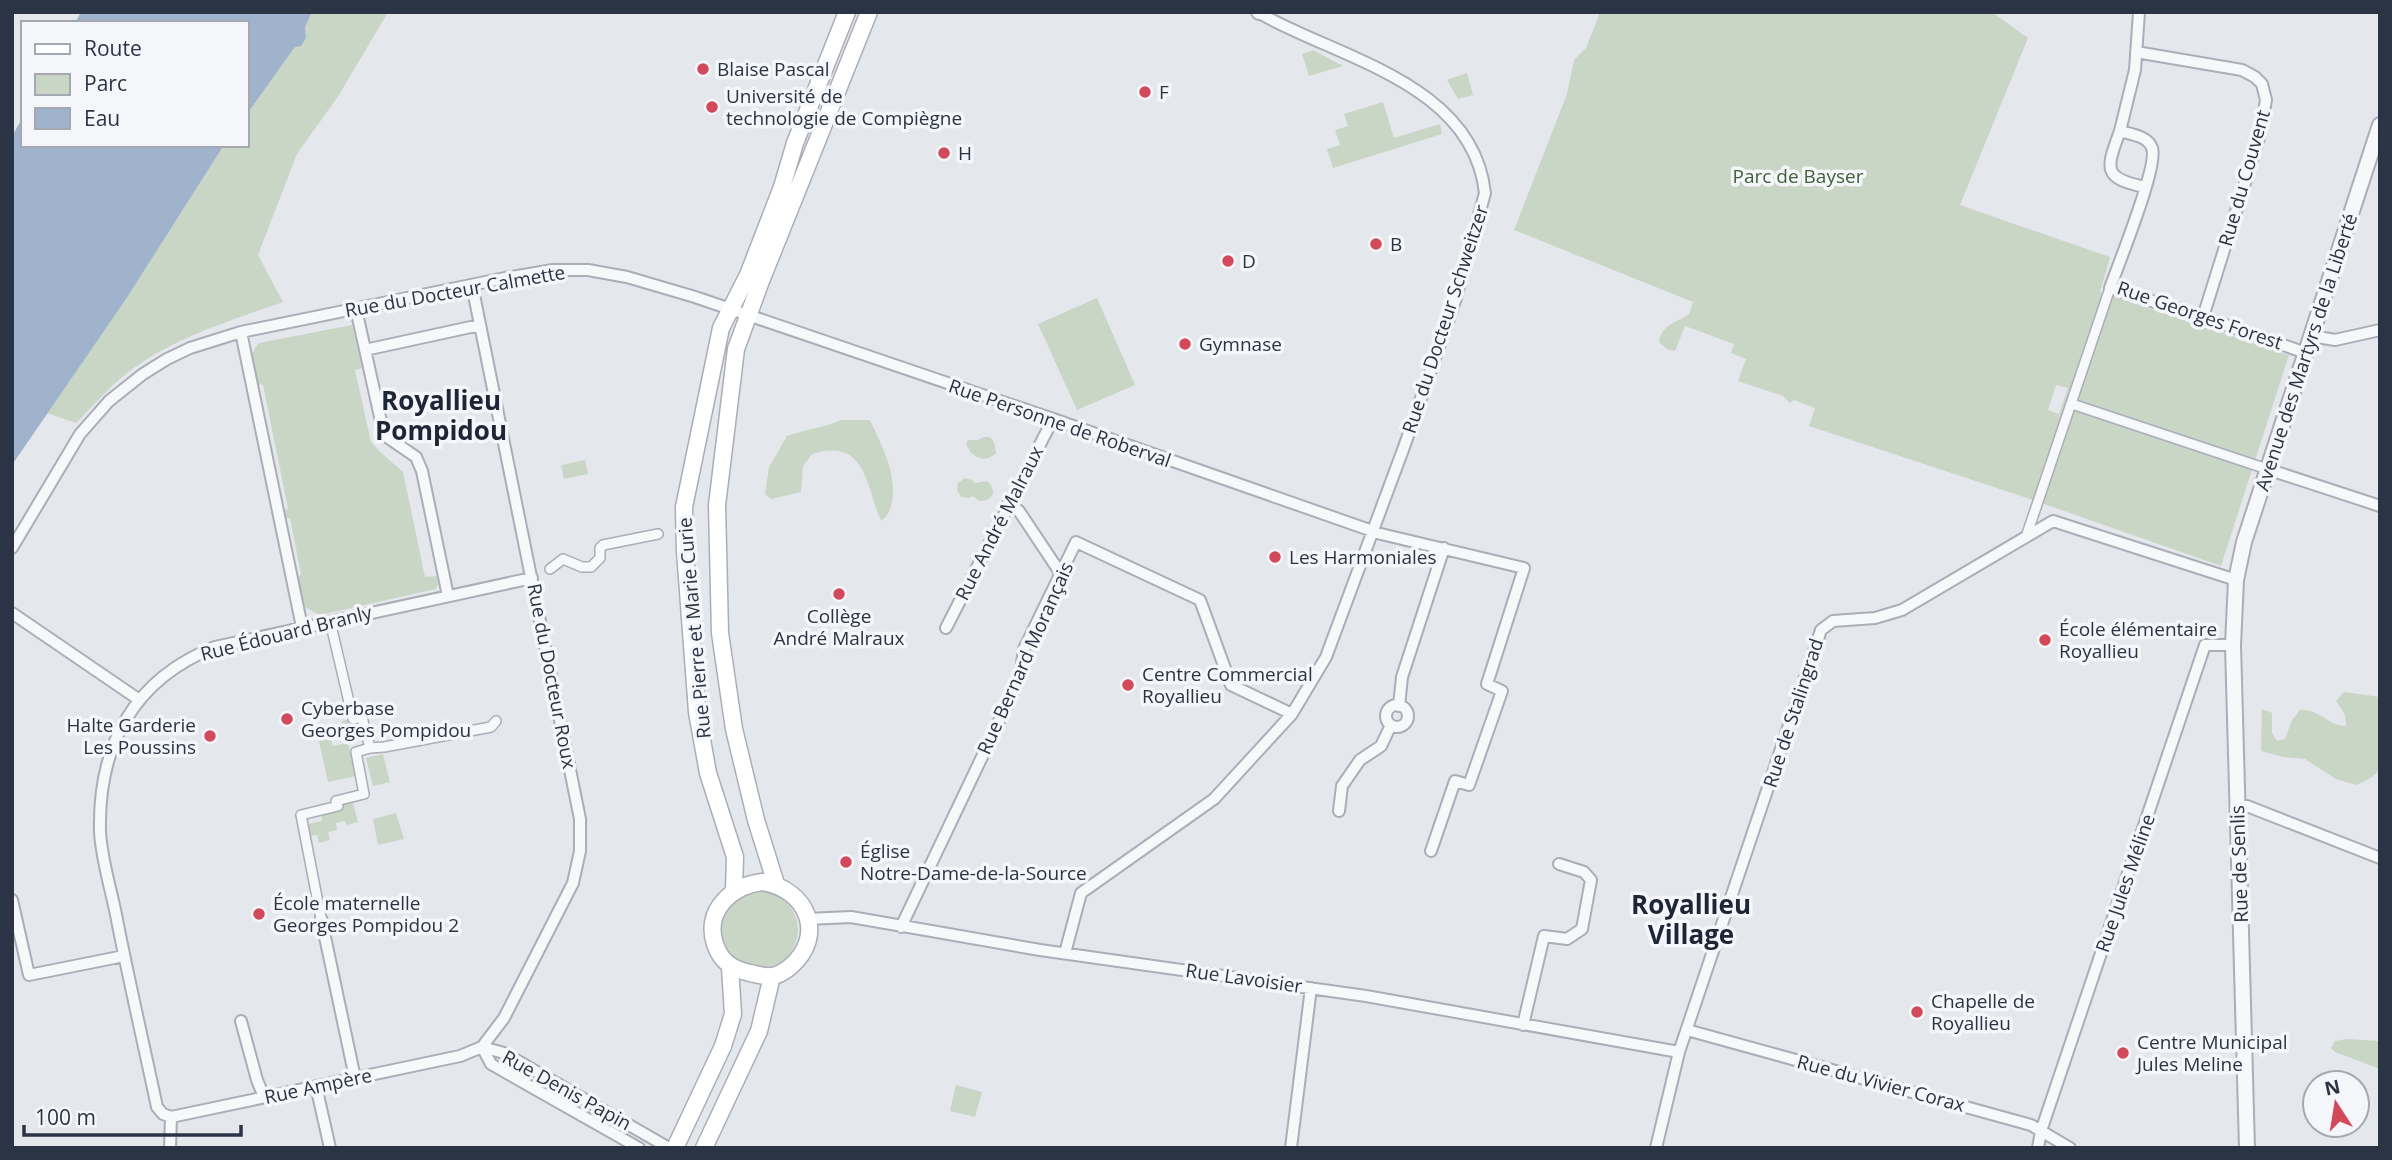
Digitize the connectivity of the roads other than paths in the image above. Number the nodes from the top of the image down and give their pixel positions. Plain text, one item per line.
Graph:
1 (848, 12) edge
2 (869, 12) edge
3 (2139, 12) edge
4 (1261, 13) edge
5 (2136, 52) junction
6 (2380, 125) edge
7 (2120, 131) junction
8 (2145, 187) junction
9 (472, 285) junction
10 (2110, 288) junction
11 (356, 309) junction
12 (730, 309) junction
13 (747, 316) junction
14 (2203, 317) junction
15 (480, 325) junction
16 (2380, 330) edge
17 (241, 332) junction
18 (2312, 336) junction
19 (365, 349) junction
20 (2306, 353) junction
21 (2072, 404) junction
22 (1053, 419) junction
23 (2267, 469) junction
24 (1008, 504) junction
25 (2380, 506) edge
26 (1373, 531) junction
27 (658, 534) dead end
28 (2026, 537) junction
29 (12, 548) edge
30 (1444, 548) junction
31 (550, 569) dead end
32 (1061, 574) junction
33 (532, 578) junction
34 (2236, 580) junction
35 (448, 596) junction
36 (12, 613) edge
37 (330, 621) junction
38 (302, 627) junction
39 (946, 628) dead end
40 (2233, 645) junction
41 (138, 699) junction
42 (1292, 714) junction
43 (496, 721) dead end
44 (370, 748) junction
45 (2237, 806) junction
46 (1339, 811) dead end
47 (1432, 851) dead end
48 (2380, 858) edge
49 (1559, 864) dead end
50 (776, 884) junction
51 (734, 890) junction
52 (12, 900) edge
53 (321, 918) joint
54 (807, 919) junction
55 (901, 927) junction
56 (1065, 953) junction
57 (124, 956) junction
58 (730, 967) junction
59 (772, 976) junction
60 (1311, 988) junction
61 (241, 1021) dead end
62 (1522, 1025) junction
63 (1687, 1030) junction
64 (482, 1047) junction
65 (1679, 1052) junction
66 (355, 1078) junction
67 (316, 1086) junction
68 (264, 1097) junction
69 (171, 1117) junction
70 (2041, 1130) junction
71 (684, 1140) edge
72 (170, 1148) edge
73 (330, 1148) edge
74 (639, 1148) edge
75 (669, 1148) edge
76 (674, 1148) edge
77 (704, 1148) edge
78 (1291, 1148) edge
79 (1656, 1148) edge
80 (2038, 1148) edge
81 (2070, 1148) edge
82 (2247, 1148) edge

1 - 12 main road, Rue Pierre et Marie Curie
2 - 13 main road, Rue Pierre et Marie Curie
3 - 5 street
4 - 26 street, Rue du Docteur Schweitzer
5 - 7 street
5 - 14 street, Rue du Couvent
6 - 18 street, Avenue des Martyrs de la Liberté
7 - 8 street, Rue Georges Forest
7 - 8 street
8 - 10 street, Rue Georges Forest
9 - 11 street, Rue du Docteur Calmette
9 - 12 street, Rue du Docteur Calmette
9 - 15 street, Rue du Docteur Roux
10 - 14 street, Rue Georges Forest
10 - 21 street
11 - 17 street, Rue du Docteur Calmette
11 - 19 street
12 - 13 street, Rue du Docteur Calmette
12 - 51 main road, Rue Pierre et Marie Curie
13 - 22 street, Rue Personne de Roberval
13 - 50 main road, Rue Pierre et Marie Curie
14 - 20 street, Rue Georges Forest
15 - 19 street
15 - 33 street, Rue du Docteur Roux
16 - 18 street
17 - 29 street, Rue du Docteur Calmette
17 - 38 street
18 - 20 street, Avenue des Martyrs de la Liberté
19 - 35 street
20 - 23 street, Avenue des Martyrs de la Liberté
21 - 23 street
21 - 28 street
22 - 24 street, Rue André Malraux
22 - 26 street, Rue Personne de Roberval
23 - 25 street
23 - 34 street, Avenue des Martyrs de la Liberté
24 - 32 street
24 - 39 street, Rue André Malraux
26 - 30 street, Rue Personne de Roberval
26 - 42 street, Rue du Docteur Schweitzer
27 - 31 street
28 - 34 street, Rue de Stalingrad
28 - 63 street, Rue de Stalingrad
30 - 46 street
30 - 47 street, Rue Personne de Roberval
32 - 42 street, Rue Bernard Morançais
32 - 55 street, Rue Bernard Morançais
33 - 35 street, Rue Édouard Branly
33 - 64 street, Rue du Docteur Roux
34 - 40 street, Rue de Senlis
35 - 37 street, Rue Édouard Branly
36 - 41 street
37 - 38 street, Rue Édouard Branly
37 - 44 street
38 - 41 street, Rue Édouard Branly
40 - 45 street, Rue de Senlis
40 - 70 street, Rue Jules Méline
41 - 57 street, Rue Édouard Branly
42 - 56 street, Rue du Docteur Schweitzer
43 - 44 street
44 - 53 street
45 - 48 street
45 - 82 street, Rue de Senlis
49 - 62 street
50 - 51 main road
50 - 54 main road
51 - 58 main road
52 - 57 street
53 - 66 street
54 - 55 street, Rue Lavoisier
54 - 59 main road
55 - 56 street, Rue Lavoisier
56 - 60 street, Rue Lavoisier
57 - 69 street, Rue Édouard Branly
58 - 59 main road
58 - 71 main road
59 - 77 main road
60 - 62 street, Rue Lavoisier
60 - 78 street
61 - 68 street
62 - 65 street, Rue Lavoisier
63 - 65 street, Rue de Stalingrad
63 - 70 street, Rue du Vivier Corax
64 - 66 street, Rue Ampère
64 - 74 street, Rue Denis Papin
64 - 75 street, Rue Denis Papin
65 - 79 street, Rue de Stalingrad
66 - 67 street, Rue Ampère
67 - 68 street, Rue Ampère
67 - 73 street
68 - 69 street, Rue Ampère
69 - 72 street
70 - 80 street, Rue Jules Méline
70 - 81 street, Rue du Vivier Corax
71 - 76 main road

